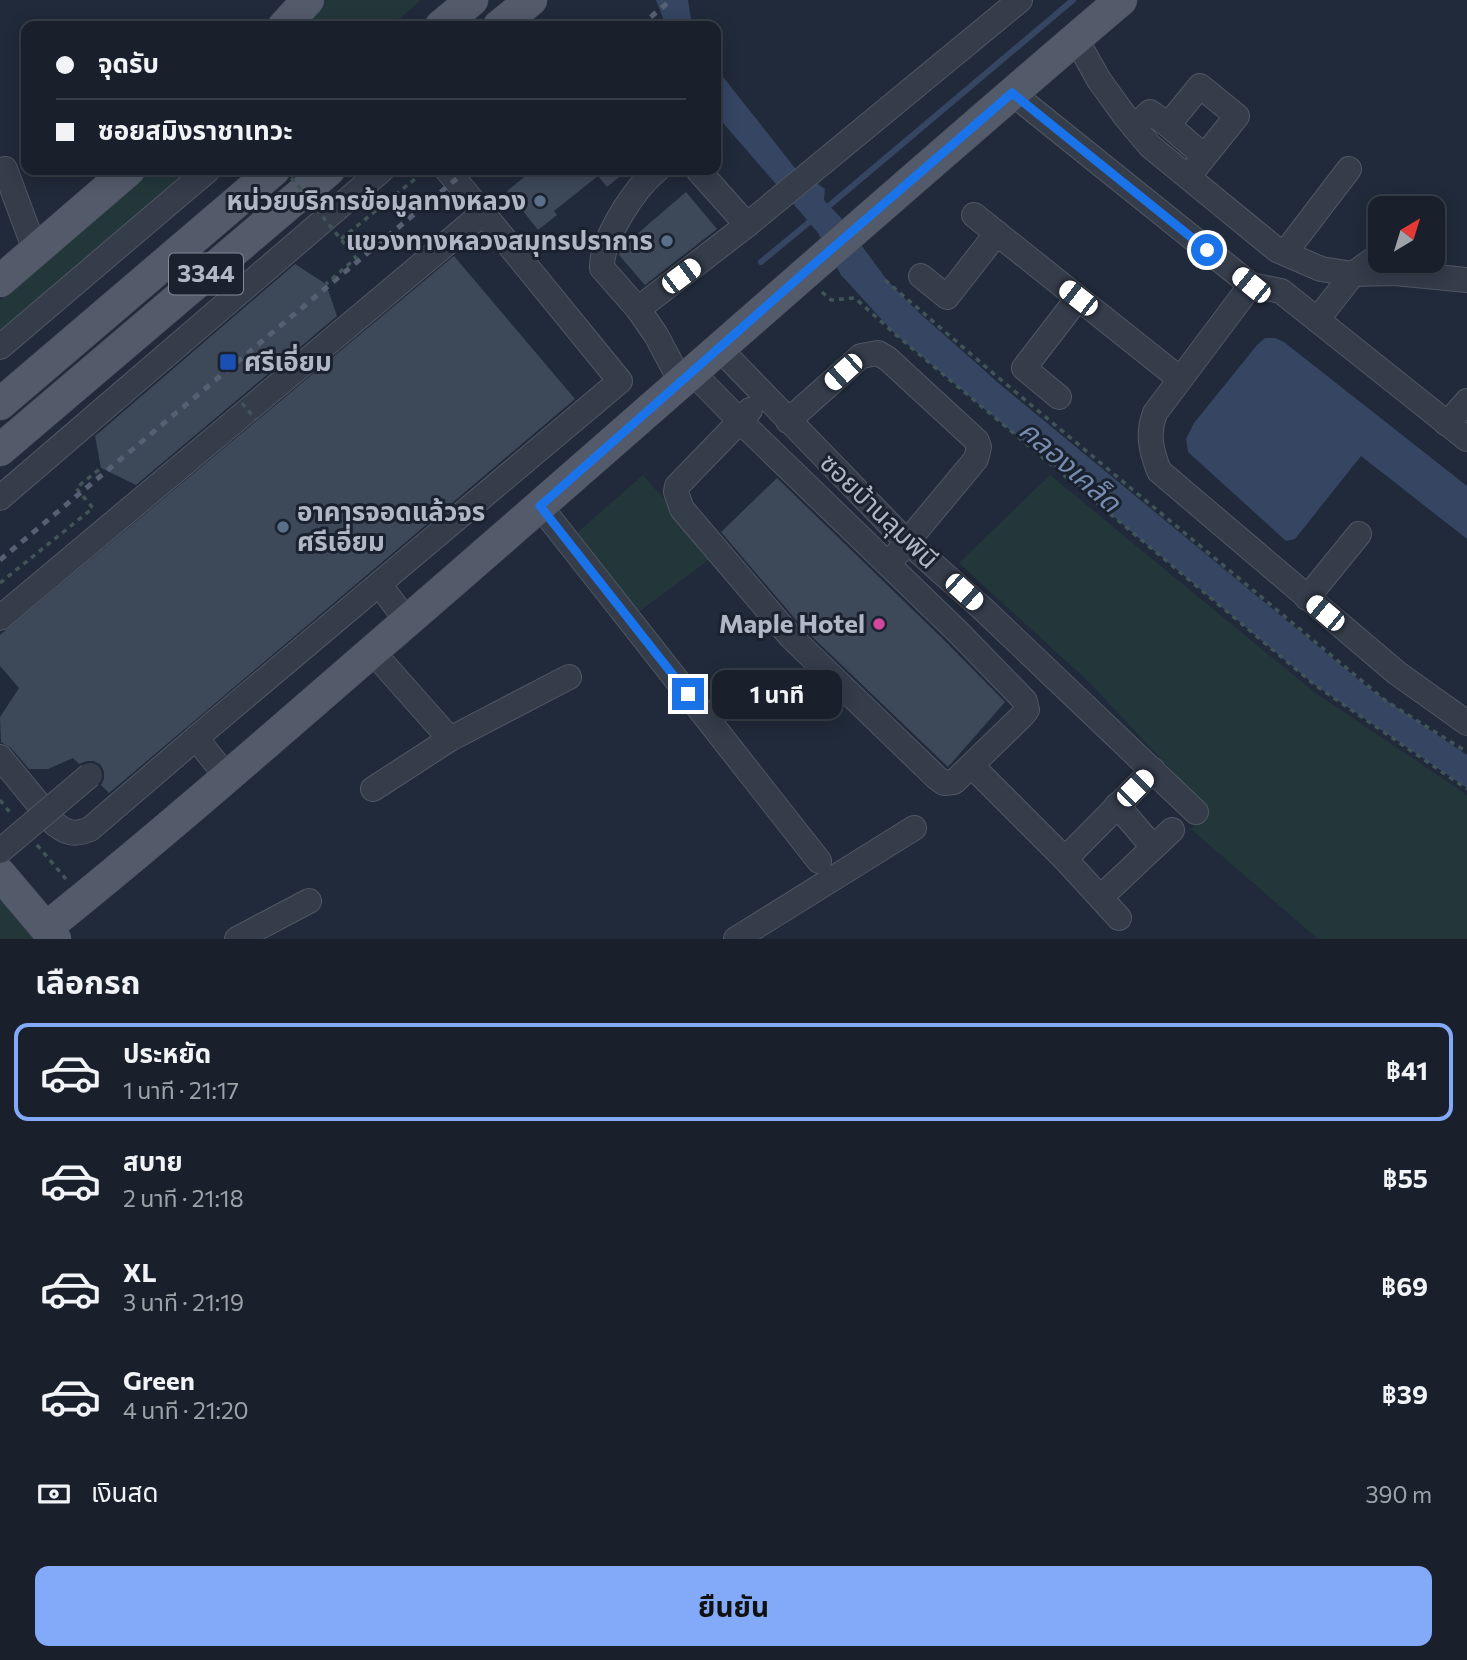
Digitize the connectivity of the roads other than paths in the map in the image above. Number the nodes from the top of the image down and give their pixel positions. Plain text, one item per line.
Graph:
1 (472, 0) edge
2 (531, 0) edge
3 (1020, 0) edge
4 (1121, 0) edge
5 (447, 21) edge
6 (505, 21) edge
7 (1076, 38) junction
8 (1012, 93) junction
9 (1168, 125) junction
10 (1134, 127) junction
11 (1204, 156) junction
12 (5, 169) dead end
13 (1349, 169) dead end
14 (123, 175) edge
15 (202, 175) edge
16 (268, 175) edge
17 (323, 175) edge
18 (376, 175) edge
19 (451, 175) edge
20 (651, 175) edge
21 (702, 175) edge
22 (1188, 177) junction
23 (483, 212) junction
24 (974, 215) dead end
25 (747, 225) junction
26 (997, 233) junction
27 (35, 250) junction
28 (1285, 253) junction
29 (1368, 263) edge
30 (1353, 274) junction
31 (921, 276) dead end
32 (0, 281) edge
33 (1467, 281) edge
34 (1251, 285) junction
35 (1078, 298) junction
36 (638, 309) junction
37 (1317, 320) junction
38 (0, 347) edge
39 (719, 348) junction
40 (687, 377) junction
41 (1180, 379) junction
42 (763, 396) junction
43 (1059, 397) dead end
44 (1467, 401) edge
45 (0, 404) edge
46 (740, 421) junction
47 (788, 421) junction
48 (1447, 424) junction
49 (1467, 439) edge
50 (0, 450) edge
51 (0, 498) edge
52 (540, 506) junction
53 (1359, 534) dead end
54 (906, 541) junction
55 (888, 565) junction
56 (379, 584) junction
57 (1307, 598) junction
58 (983, 609) junction
59 (0, 618) edge
60 (407, 621) junction
61 (958, 632) junction
62 (372, 651) junction
63 (569, 677) dead end
64 (1467, 723) edge
65 (196, 738) junction
66 (450, 738) junction
67 (0, 757) edge
68 (1153, 770) junction
69 (90, 775) dead end
70 (981, 775) dead end
71 (227, 777) junction
72 (373, 789) dead end
73 (1117, 806) junction
74 (1196, 812) dead end
75 (914, 828) dead end
76 (1172, 830) dead end
77 (1153, 846) junction
78 (0, 851) edge
79 (1065, 859) junction
80 (819, 861) dead end
81 (0, 874) edge
82 (1101, 897) junction
83 (309, 901) dead end
84 (1119, 918) dead end
85 (50, 934) edge
86 (237, 939) edge
87 (736, 939) edge

1 - 5 main road
2 - 6 main road
3 - 25 street
4 - 7 main road
7 - 8 main road
7 - 10 street
8 - 34 street
8 - 39 main road
9 - 10 street
9 - 11 street
9 - 11 street
10 - 22 street
11 - 22 street
12 - 27 street
13 - 28 street
14 - 27 main road
15 - 38 street
16 - 45 main road, 3344
17 - 50 main road, 3344
18 - 51 street
19 - 23 street
20 - 36 street
21 - 25 street
22 - 28 street
23 - 56 street
23 - 59 street
24 - 26 street
25 - 36 street
26 - 31 street
26 - 35 street
27 - 32 main road
28 - 30 street
29 - 30 street
30 - 33 street
30 - 37 street
34 - 37 street
34 - 41 street
35 - 41 street
35 - 43 street
36 - 40 street
37 - 48 street
39 - 40 main road
39 - 42 street, ซอยบ้านลุมพินี
40 - 46 street
40 - 52 main road
41 - 57 street
42 - 46 street
42 - 47 street, ซอยบ้านลุมพินี
44 - 48 street
46 - 55 street
46 - 61 street
47 - 54 street, ซอยบ้านลุมพินี
47 - 54 street
48 - 49 street
52 - 60 main road
52 - 80 street
53 - 57 street
54 - 55 street
54 - 58 street, ซอยบ้านลุมพินี
55 - 61 street
56 - 60 street
56 - 65 street
57 - 64 street
58 - 61 street
58 - 68 street, ซอยบ้านลุมพินี
60 - 62 main road
62 - 66 street
62 - 71 main road
63 - 66 street
65 - 67 street
65 - 71 street
66 - 72 street
68 - 73 street
68 - 74 street, ซอยบ้านลุมพินี
69 - 78 street, bridge
70 - 79 street
71 - 85 main road
73 - 77 street
73 - 79 street
75 - 87 street
76 - 77 street
77 - 82 street
79 - 82 street
81 - 85 main road
82 - 84 street
83 - 86 street

